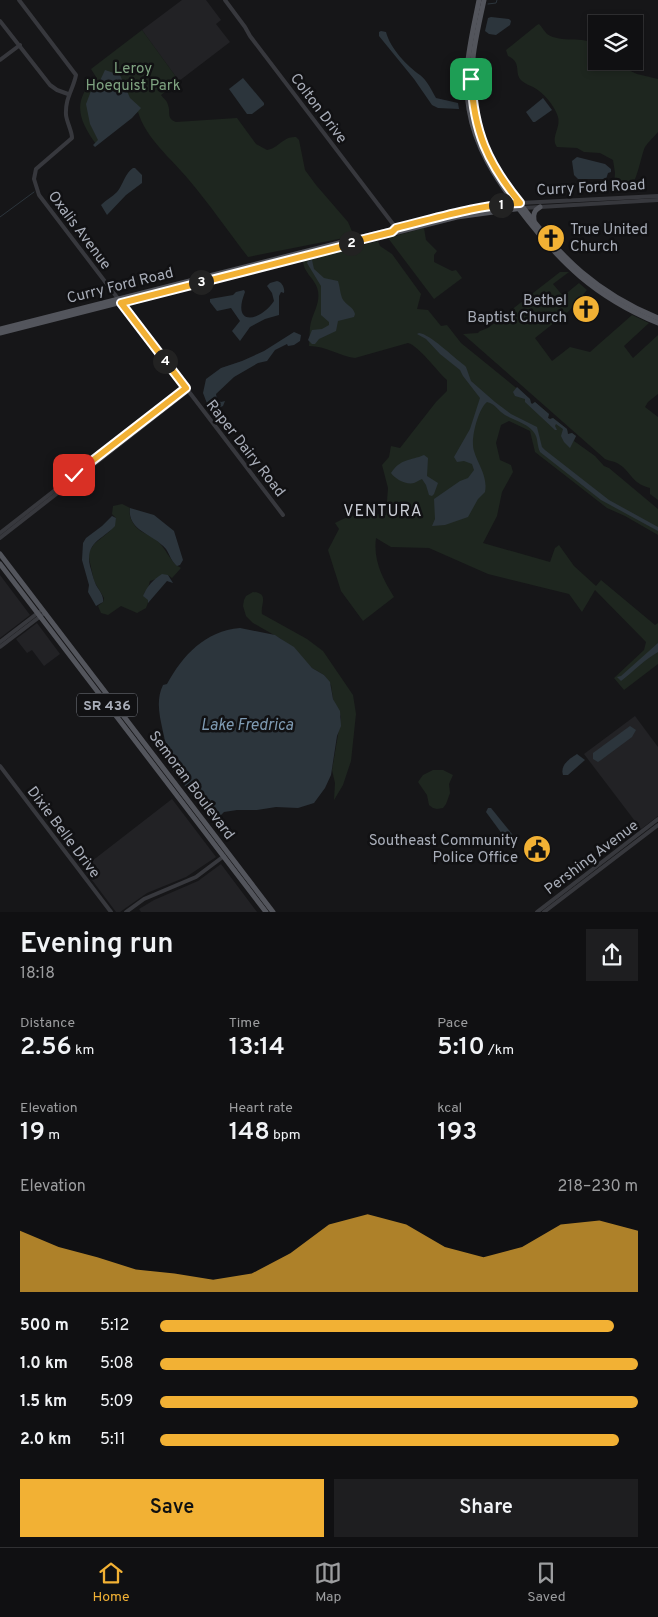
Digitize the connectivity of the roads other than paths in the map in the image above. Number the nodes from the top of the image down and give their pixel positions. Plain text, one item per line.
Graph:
1 (19, 0) edge
2 (225, 0) edge
3 (479, 0) edge
4 (484, 0) edge
5 (0, 21) edge
6 (472, 43) junction
7 (20, 45) junction
8 (0, 60) edge
9 (68, 94) junction
10 (468, 108) junction
11 (476, 119) junction
12 (472, 125) junction
13 (480, 136) junction
14 (502, 188) junction
15 (658, 196) edge
16 (658, 200) edge
17 (499, 205) junction
18 (519, 206) junction
19 (540, 208) junction
20 (535, 223) junction
21 (398, 230) junction
22 (571, 267) junction
23 (192, 280) junction
24 (164, 287) junction
25 (171, 290) junction
26 (139, 298) junction
27 (119, 301) junction
28 (72, 311) junction
29 (658, 318) edge
30 (55, 319) junction
31 (30, 323) junction
32 (658, 323) edge
33 (0, 329) edge
34 (0, 333) edge
35 (187, 389) junction
36 (283, 515) dead end
37 (0, 533) edge
38 (0, 538) edge
39 (0, 554) edge
40 (0, 564) edge
41 (41, 612) junction
42 (0, 642) edge
43 (0, 647) edge
44 (0, 766) edge
45 (179, 798) junction
46 (194, 808) junction
47 (658, 820) edge
48 (658, 825) edge
49 (226, 854) junction
50 (111, 912) edge
51 (126, 912) edge
52 (266, 912) edge
53 (274, 912) edge
54 (537, 912) edge
55 (544, 912) edge

1 - 9 street, Oxalis Avenue
2 - 21 street, Colton Drive
3 - 6 main road
4 - 6 main road
5 - 7 street
6 - 10 main road
6 - 11 main road
7 - 8 street
7 - 9 street
9 - 27 street, Oxalis Avenue
10 - 11 main road
10 - 12 main road
11 - 13 main road
12 - 13 main road
12 - 14 main road
13 - 18 main road
14 - 17 main road
14 - 18 main road
15 - 18 street, Curry Ford Road
16 - 19 street, Curry Ford Road
17 - 18 main road, Curry Ford Road
17 - 21 main road, Curry Ford Road
18 - 19 street, Curry Ford Road
18 - 20 main road
18 - 21 main road, Curry Ford Road
18 - 22 main road
19 - 20 main road
20 - 22 main road
21 - 23 main road, Curry Ford Road
21 - 25 main road, Curry Ford Road
22 - 29 main road
22 - 32 main road
23 - 24 main road, Curry Ford Road
23 - 25 main road
24 - 26 main road
24 - 27 main road, Curry Ford Road
25 - 26 main road, Curry Ford Road
26 - 27 main road, Curry Ford Road
27 - 28 main road, Curry Ford Road
27 - 30 main road, Curry Ford Road
27 - 35 street, Raper Dairy Road
28 - 30 main road
28 - 31 main road, Curry Ford Road
30 - 31 main road, Curry Ford Road
31 - 33 main road, Curry Ford Road
31 - 34 main road
35 - 36 street, Raper Dairy Road
35 - 37 street
35 - 38 street
39 - 41 main road, Semoran Boulevard / SR 436
40 - 41 main road, Semoran Boulevard / SR 436
41 - 42 street
41 - 43 street
41 - 45 main road, Semoran Boulevard / SR 436
41 - 46 main road, Semoran Boulevard / SR 436
44 - 50 street, Dixie Belle Drive
45 - 46 main road
45 - 49 main road, Semoran Boulevard / SR 436
46 - 49 main road, Semoran Boulevard / SR 436
47 - 54 street, Pershing Avenue
48 - 55 street, Pershing Avenue
49 - 51 street
49 - 52 main road, Semoran Boulevard / SR 436
49 - 53 main road, Semoran Boulevard / SR 436

